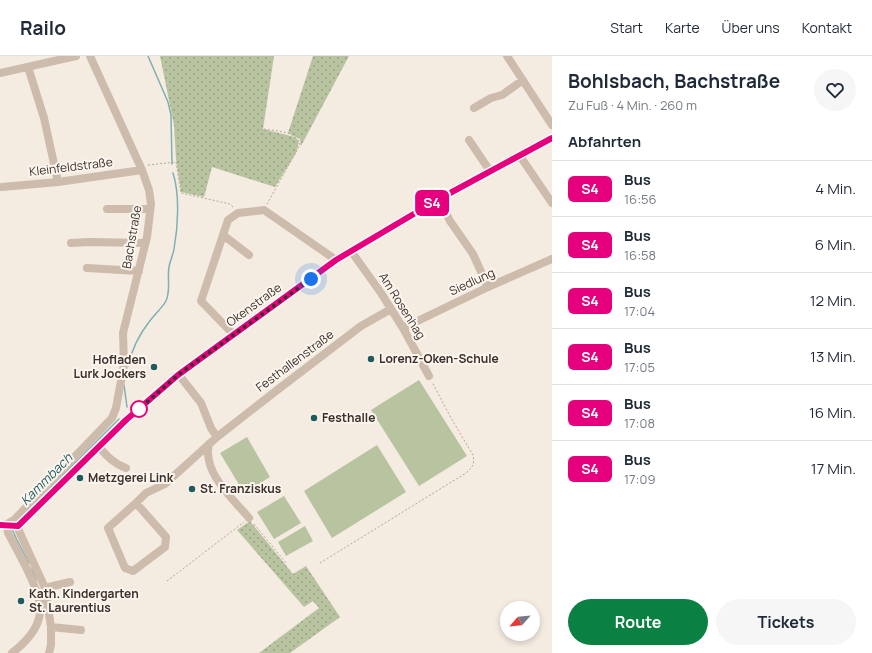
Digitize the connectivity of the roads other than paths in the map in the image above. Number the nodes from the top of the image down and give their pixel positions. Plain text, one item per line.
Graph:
1 (76, 56) edge
2 (92, 56) edge
3 (507, 56) edge
4 (28, 67) junction
5 (0, 73) edge
6 (523, 80) junction
7 (474, 108) dead end
8 (552, 125) edge
9 (552, 138) edge
10 (469, 140) dead end
11 (520, 156) junction
12 (141, 168) junction
13 (490, 171) junction
14 (58, 182) junction
15 (2, 187) dead end
16 (439, 199) junction
17 (552, 203) edge
18 (107, 209) dead end
19 (150, 209) junction
20 (223, 235) junction
21 (70, 243) dead end
22 (145, 243) junction
23 (351, 251) junction
24 (249, 255) dead end
25 (552, 259) edge
26 (336, 260) junction
27 (87, 268) dead end
28 (139, 271) junction
29 (488, 287) junction
30 (391, 309) junction
31 (403, 328) junction
32 (234, 335) junction
33 (178, 375) junction
34 (429, 376) road end
35 (116, 408) junction
36 (126, 420) junction
37 (217, 437) junction
38 (209, 444) junction
39 (99, 447) junction
40 (126, 468) dead end
41 (136, 503) junction
42 (249, 518) road end
43 (9, 525) edge
44 (70, 582) dead end
45 (45, 588) junction
46 (51, 627) junction
47 (81, 630) dead end
48 (12, 653) edge
49 (49, 653) edge

1 - 4 street
2 - 12 street, Bachstraße
3 - 6 street
4 - 5 street
4 - 14 street
6 - 7 street
6 - 8 street
9 - 11 street, Okenstraße
10 - 13 street
11 - 13 street, Okenstraße
11 - 17 street
12 - 14 street, Kleinfeldstraße
12 - 19 street, Bachstraße
13 - 16 street, Okenstraße
14 - 15 street, Kleinfeldstraße
16 - 23 street, Okenstraße
16 - 29 street
18 - 19 street
19 - 22 street, Bachstraße
20 - 24 street
20 - 26 street
20 - 32 street
21 - 22 street
22 - 28 street, Bachstraße
23 - 26 street, Okenstraße
23 - 30 street, Am Rosenhag
25 - 29 street, Siedlung
26 - 32 street, Okenstraße
27 - 28 street
28 - 35 street, Bachstraße
29 - 31 street, Siedlung
30 - 31 street, Am Rosenhag
30 - 37 street, Festhallenstraße
31 - 34 street, Am Rosenhag
32 - 33 street, Okenstraße
33 - 36 street, Okenstraße
33 - 37 street
35 - 36 street
35 - 43 street, Bachstraße
36 - 39 street, Okenstraße
37 - 38 street, Festhallenstraße
38 - 41 street, Festhallenstraße
38 - 42 street
39 - 40 street
39 - 43 street, Okenstraße
41 - 41 street, Festhallenstraße
43 - 45 street
43 - 48 street
44 - 45 street
45 - 46 street
46 - 47 street
46 - 49 street

